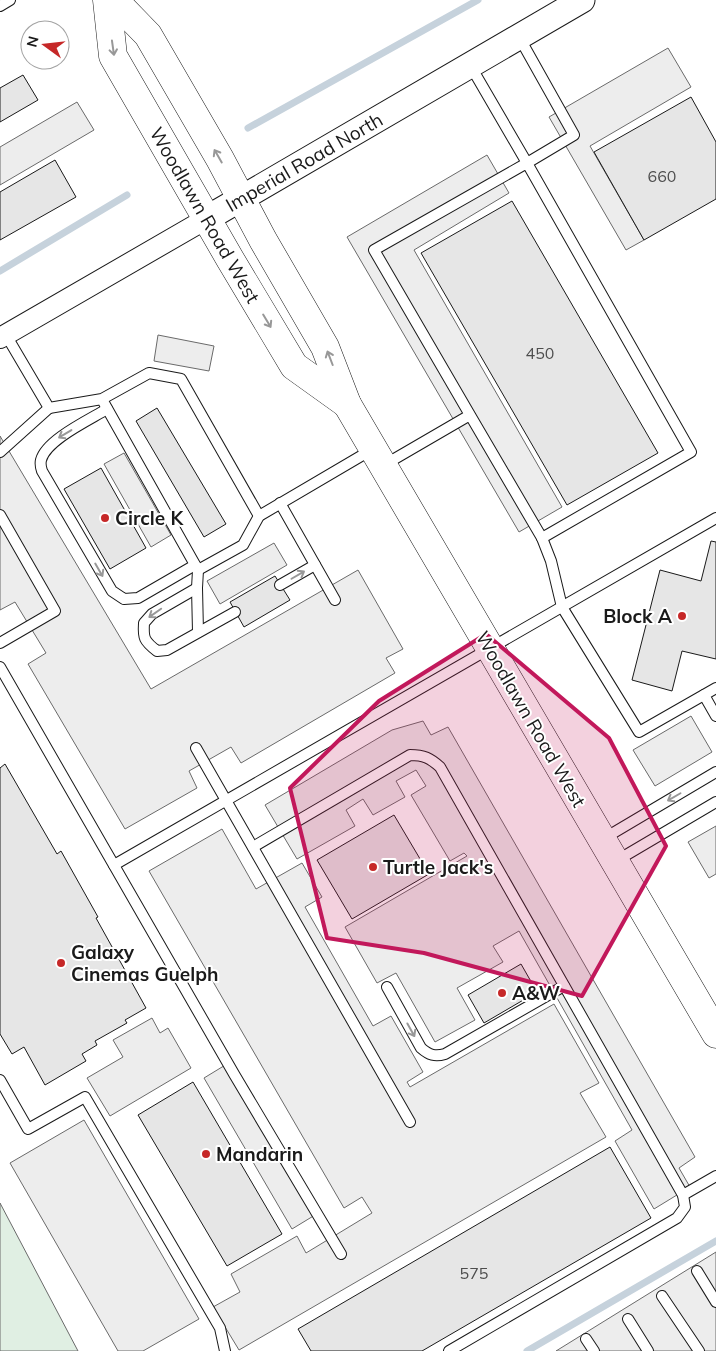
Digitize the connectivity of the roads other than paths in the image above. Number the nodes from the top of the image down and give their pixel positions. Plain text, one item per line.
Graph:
1 (10, 0) edge
2 (107, 0) edge
3 (114, 0) edge
4 (582, 0) edge
5 (0, 6) edge
6 (518, 36) junction
7 (470, 64) junction
8 (527, 163) junction
9 (241, 198) junction
10 (206, 219) junction
11 (3, 336) edge
12 (102, 399) junction
13 (347, 404) junction
14 (49, 408) junction
15 (107, 408) junction
16 (470, 415) junction
17 (0, 452) edge
18 (378, 457) junction
19 (280, 503) junction
20 (0, 515) edge
21 (260, 516) junction
22 (716, 518) edge
23 (542, 538) junction
24 (315, 565) junction
25 (197, 567) junction
26 (280, 585) dead end
27 (197, 588) junction
28 (335, 600) dead end
29 (562, 607) junction
30 (235, 612) dead end
31 (198, 632) junction
32 (0, 643) edge
33 (490, 648) junction
34 (0, 668) edge
35 (716, 688) edge
36 (704, 695) junction
37 (716, 716) edge
38 (196, 748) dead end
39 (716, 772) edge
40 (226, 800) junction
41 (716, 802) edge
42 (253, 847) junction
43 (608, 850) junction
44 (114, 865) junction
45 (564, 986) junction
46 (387, 987) dead end
47 (716, 1034) edge
48 (0, 1080) edge
49 (410, 1122) dead end
50 (716, 1176) edge
51 (683, 1195) junction
52 (341, 1254) dead end
53 (696, 1271) dead end
54 (662, 1296) dead end
55 (716, 1302) edge
56 (628, 1319) dead end
57 (586, 1339) dead end
58 (225, 1351) edge
59 (449, 1351) edge
60 (594, 1351) edge
61 (648, 1351) edge
62 (699, 1351) edge

1 - 5 lane
2 -> 10 main road, Woodlawn Road West
9 -> 3 main road, Woodlawn Road West
4 - 6 street, Imperial Road North
6 - 7 street, Imperial Road North
6 - 8 lane
7 - 8 lane
7 - 9 street, Imperial Road North
8 - 16 lane
8 - 23 lane
9 - 10 street, Imperial Road North
13 -> 9 main road, Woodlawn Road West
10 - 11 street, Imperial Road North
10 -> 13 main road, Woodlawn Road West
11 - 14 lane
12 - 14 lane
12 - 15 lane
12 - 21 lane
13 - 18 main road, Woodlawn Road West
14 - 17 lane
15 - 25 lane
15 -> 25 lane
16 - 18 lane
16 - 23 lane
18 - 19 lane
18 - 33 main road, Woodlawn Road West
19 - 21 lane
19 - 24 lane
20 - 32 lane
21 - 25 lane
22 - 29 lane
23 - 29 lane
26 -> 24 lane
24 - 28 lane
25 - 27 lane
27 - 31 lane
27 -> 31 lane
29 - 33 lane
29 - 36 lane
30 - 31 lane
33 - 40 lane
33 - 43 main road, Woodlawn Road West
34 - 44 lane
35 - 36 lane
36 - 37 lane
38 - 40 lane
39 -> 43 lane
40 - 42 lane
40 - 44 lane
41 - 43 lane
42 - 45 lane
42 - 49 lane
43 - 47 main road, Woodlawn Road West
44 - 52 lane
46 -> 45 lane
45 - 51 lane
48 - 58 lane
50 - 51 lane
51 - 59 lane
53 - 55 lane
54 - 62 lane
56 - 61 lane
57 - 60 lane

